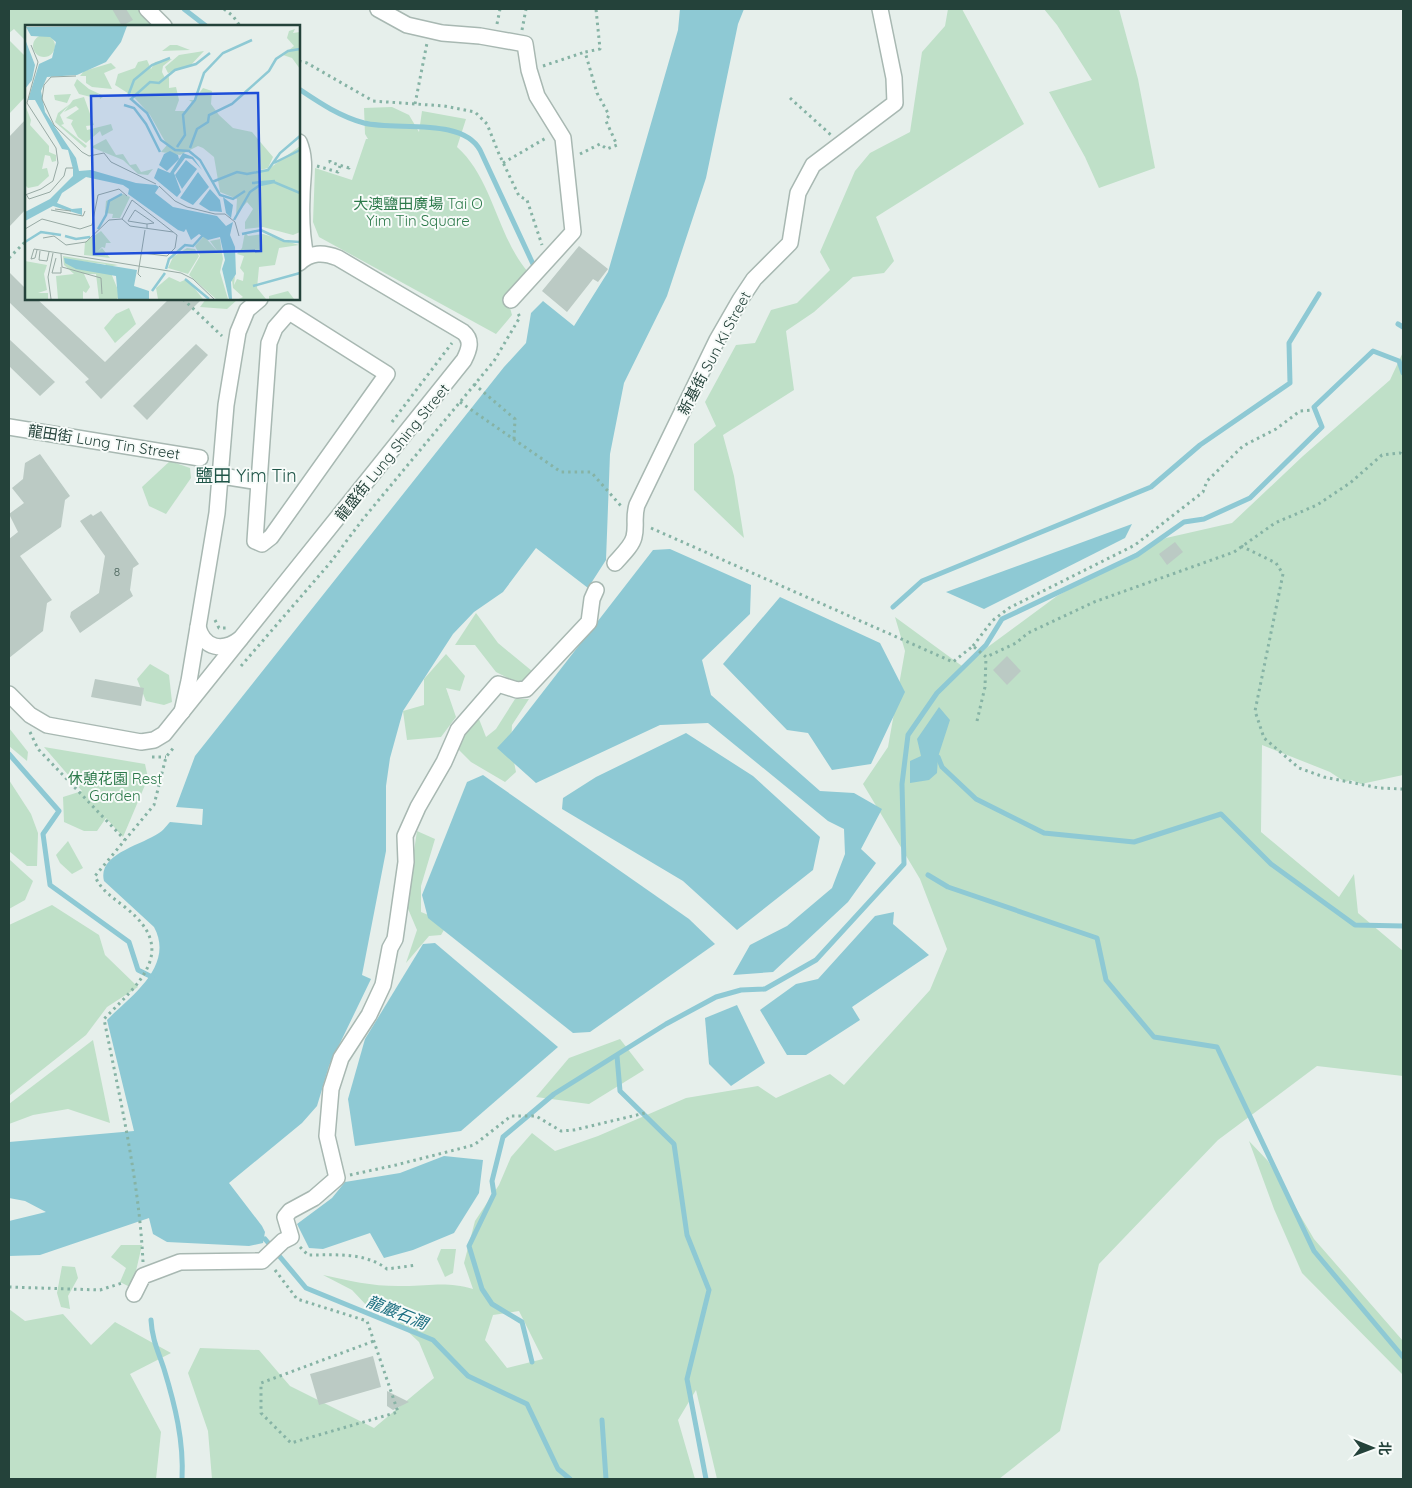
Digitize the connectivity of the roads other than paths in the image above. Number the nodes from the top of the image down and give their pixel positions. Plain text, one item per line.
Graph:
1 (147, 9) edge
2 (378, 9) edge
3 (880, 9) edge
4 (163, 25) edge
5 (300, 145) edge
6 (302, 260) edge
7 (259, 300) edge
8 (511, 300) road end
9 (9, 427) edge
10 (200, 458) dead end
11 (222, 476) junction
12 (259, 482) junction
13 (615, 563) dead end
14 (596, 590) dead end
15 (198, 627) junction
16 (245, 635) junction
17 (9, 694) edge
18 (181, 716) junction
19 (134, 1294) dead end

1 - 4 street
2 - 8 street
3 - 13 street, 新基街 Sun Ki Street
5 - 6 street
6 - 16 street, 龍盛街 Lung Shing Street
7 - 11 street
9 - 10 street, 龍田街 Lung Tin Street
11 - 12 street
11 - 15 street
12 - 12 street
14 - 19 street
15 - 16 street
15 - 18 street
16 - 18 street, 龍盛街 Lung Shing Street
17 - 18 street, 龍盛街 Lung Shing Street

